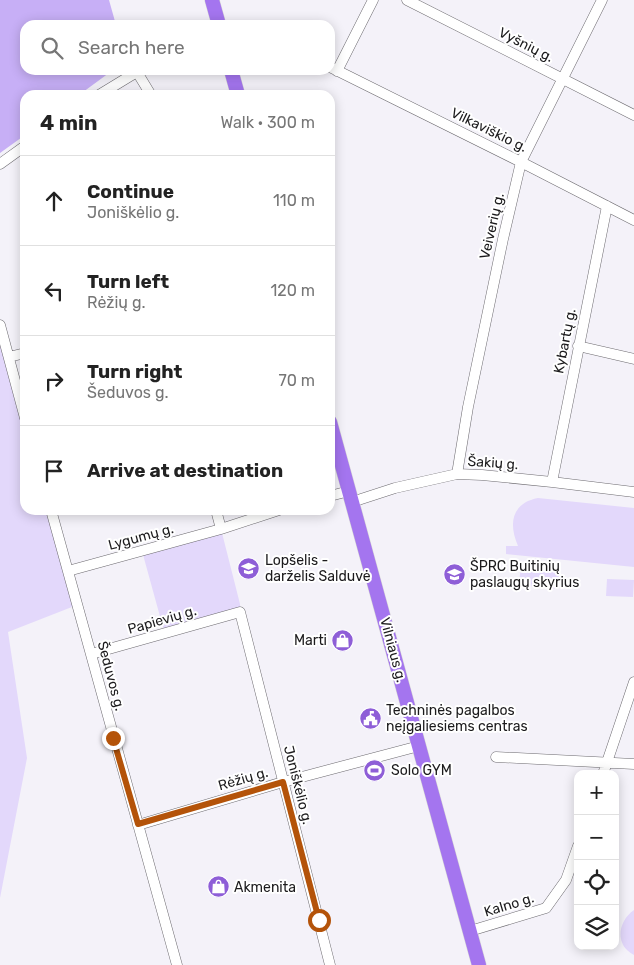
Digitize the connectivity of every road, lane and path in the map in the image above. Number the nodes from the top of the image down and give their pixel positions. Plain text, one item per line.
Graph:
1 (212, 0) edge
2 (373, 0) edge
3 (407, 0) edge
4 (602, 0) edge
5 (218, 20) edge
6 (335, 67) edge
7 (335, 69) edge
8 (132, 75) edge
9 (140, 75) edge
10 (232, 75) edge
11 (563, 80) junction
12 (107, 90) edge
13 (148, 90) edge
14 (237, 90) edge
15 (634, 115) edge
16 (20, 150) edge
17 (521, 162) junction
18 (0, 164) edge
19 (607, 206) junction
20 (634, 220) edge
21 (0, 325) edge
22 (578, 346) junction
23 (20, 354) edge
24 (9, 357) junction
25 (634, 359) edge
26 (20, 399) edge
27 (335, 440) edge
28 (458, 474) junction
29 (552, 482) junction
30 (634, 492) edge
31 (335, 496) edge
32 (350, 496) junction
33 (52, 515) edge
34 (217, 515) edge
35 (264, 515) edge
36 (221, 529) junction
37 (68, 571) junction
38 (240, 612) joint
39 (91, 654) junction
40 (634, 682) edge
41 (419, 746) junction
42 (496, 757) dead end
43 (607, 762) junction
44 (634, 764) edge
45 (604, 770) edge
46 (283, 782) junction
47 (138, 824) junction
48 (574, 857) edge
49 (470, 931) junction
50 (177, 965) edge
51 (330, 965) edge
52 (479, 965) edge

1 - 5 highway
2 - 6 street
3 - 11 street, Vyšnių g.
4 - 11 street, Veiverių g.
7 - 17 street, Vilkaviškio g.
8 - 12 street
9 - 13 street
10 - 14 highway
11 - 15 street, Vyšnių g.
11 - 17 street, Veiverių g.
16 - 18 street
17 - 19 street, Vilkaviškio g.
17 - 28 street, Veiverių g.
19 - 20 street, Vilkaviškio g.
19 - 22 street, Kybartų g.
21 - 24 street
22 - 25 street
22 - 29 street, Kybartų g.
23 - 24 street
24 - 26 street
27 - 32 highway, Vilniaus g.
28 - 29 street, Šakių g.
28 - 32 street, Šakių g.
29 - 30 street, Šakių g.
31 - 32 street
32 - 41 highway, Vilniaus g.
33 - 37 street, Šeduvos g.
34 - 36 street
35 - 36 street, Lygumų g.
36 - 37 street, Lygumų g.
37 - 39 street, Šeduvos g.
38 - 39 street, Papievių g.
38 - 46 street, Joniškėlio g.
39 - 47 street, Šeduvos g.
40 - 43 street
41 - 46 street, Rėžių g.
41 - 49 highway, Vilniaus g.
42 - 43 street
43 - 44 street
43 - 45 street
46 - 47 street, Rėžių g.
46 - 51 street, Joniškėlio g.
47 - 50 street, Šeduvos g.
48 - 49 street, Kalno g.
49 - 52 highway, Vilniaus g.

